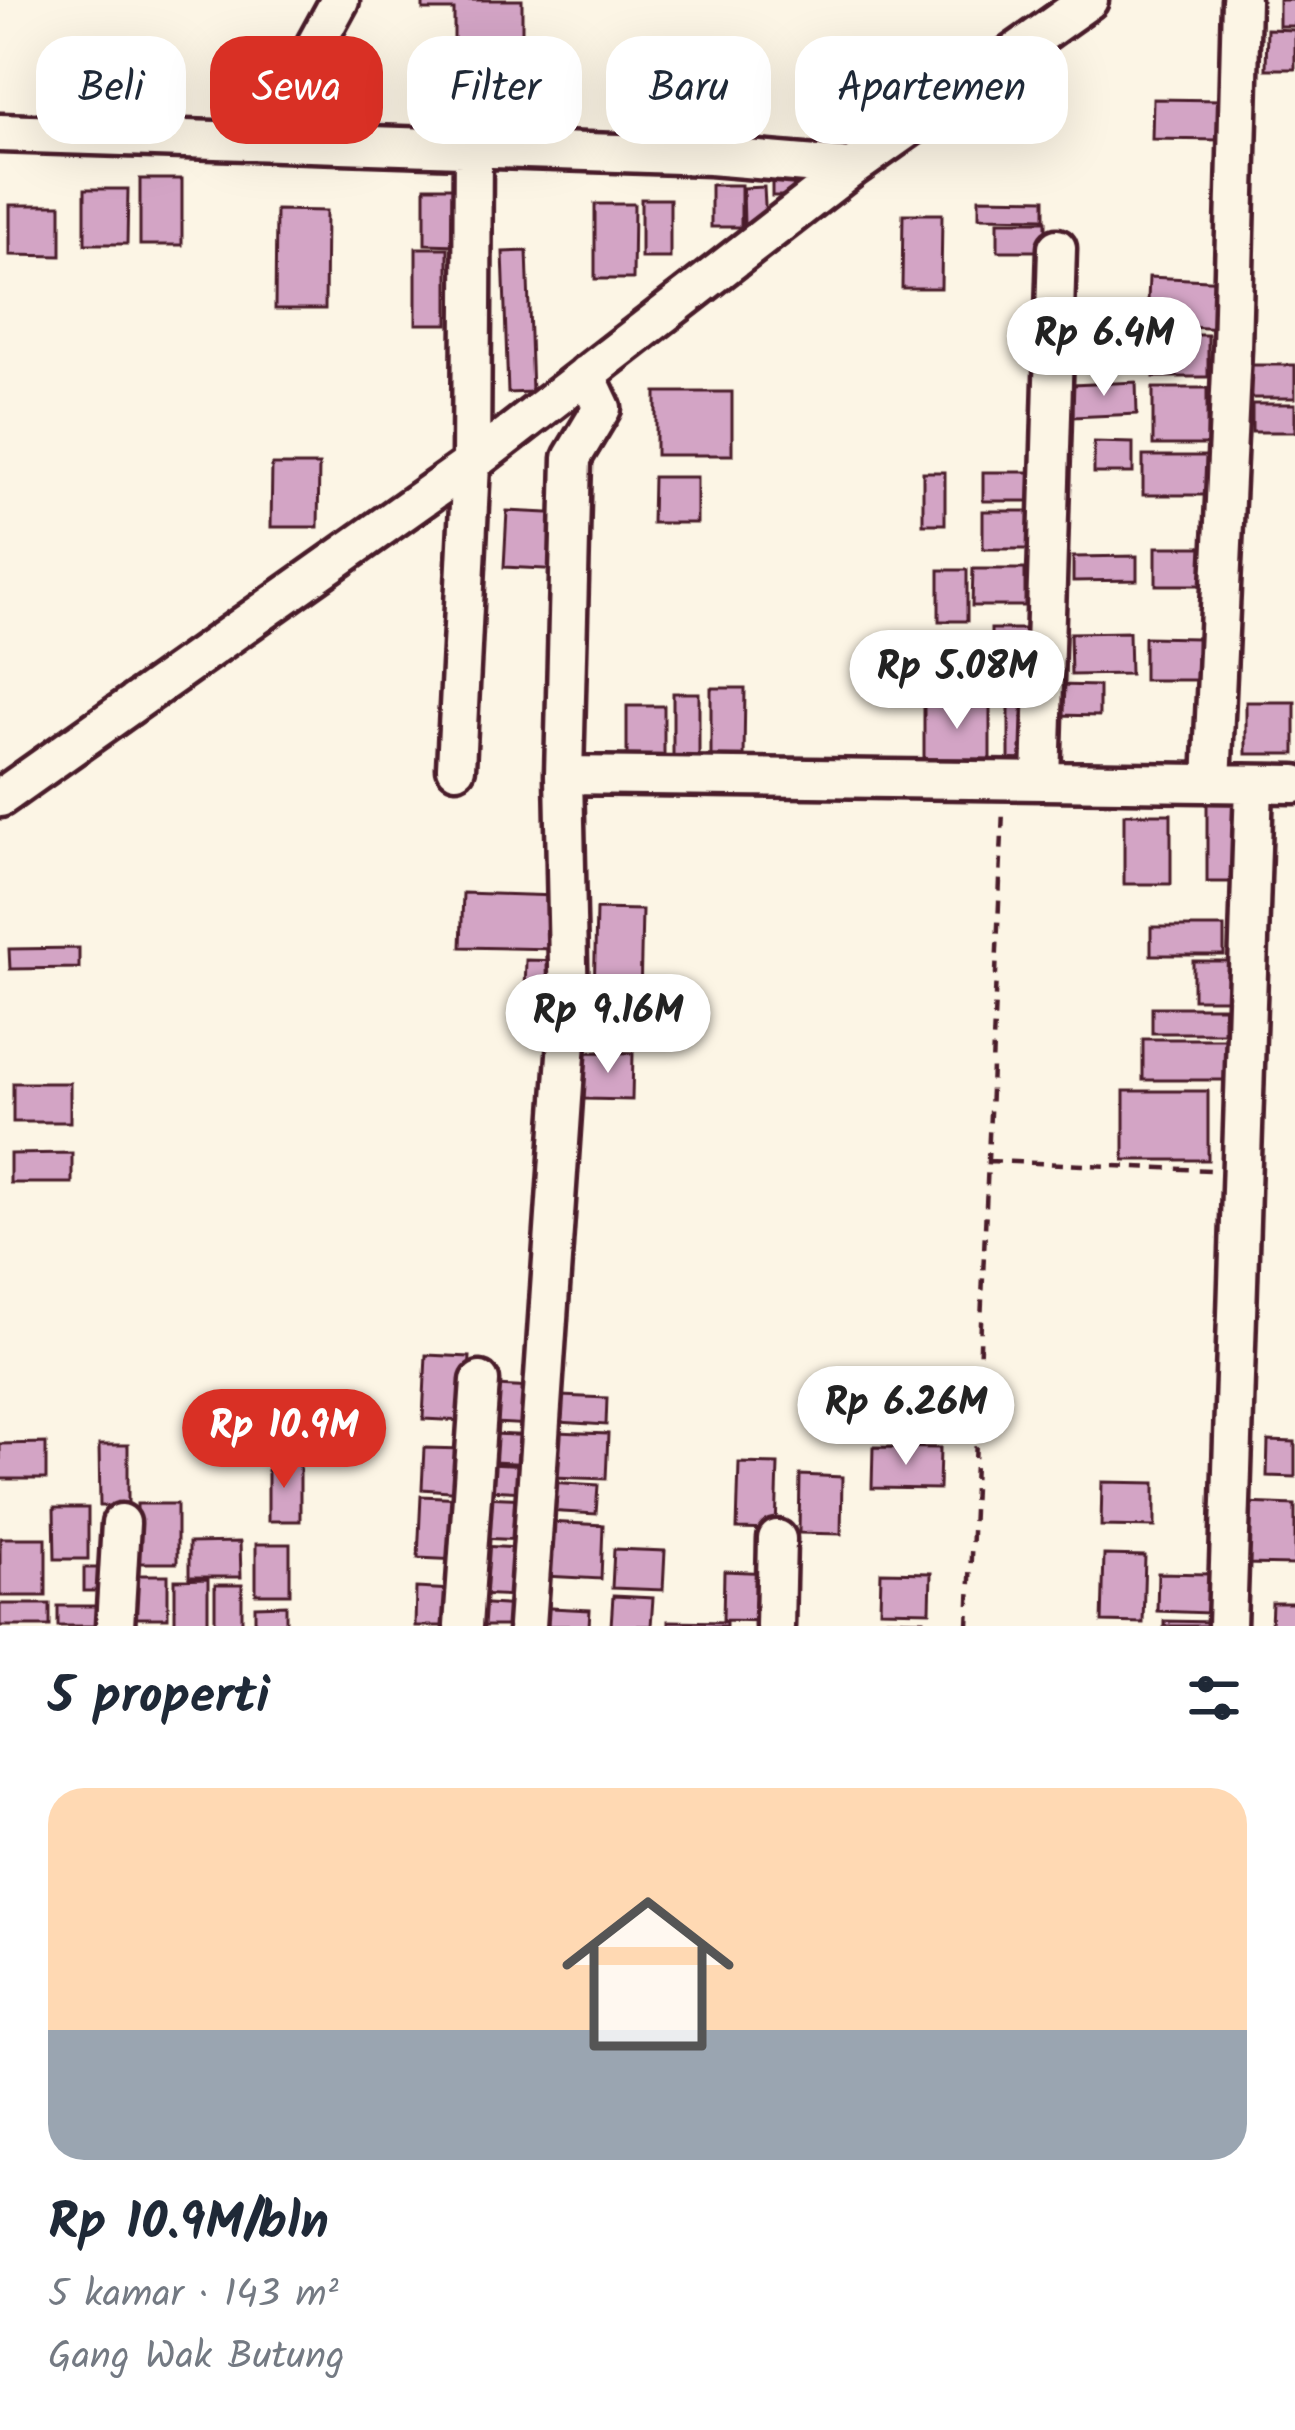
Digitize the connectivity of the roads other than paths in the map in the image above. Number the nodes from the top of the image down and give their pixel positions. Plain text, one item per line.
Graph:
1 (340, 0) edge
2 (1089, 0) edge
3 (1241, 0) edge
4 (320, 36) edge
5 (0, 133) edge
6 (210, 139) edge
7 (353, 144) edge
8 (473, 148) junction
9 (852, 168) junction
10 (1057, 248) dead end
11 (593, 388) junction
12 (471, 464) junction
13 (456, 768) dead end
14 (564, 775) junction
15 (1023, 781) junction
16 (1212, 782) junction
17 (1295, 784) edge
18 (1254, 785) junction
19 (0, 798) edge
20 (480, 1381) dead end
21 (122, 1523) dead end
22 (777, 1539) dead end
23 (115, 1626) edge
24 (463, 1626) edge
25 (527, 1626) edge
26 (775, 1626) edge
27 (1227, 1626) edge

1 - 4 street
2 - 9 street
3 - 16 street
5 - 6 street
7 - 8 street
8 - 9 street
8 - 12 street
9 - 11 street
10 - 15 street
11 - 12 street
11 - 14 street
12 - 13 street
12 - 19 street
14 - 15 street
14 - 25 street
15 - 16 street
16 - 18 street
17 - 18 street
18 - 27 street
20 - 24 street
21 - 23 street
22 - 26 street

